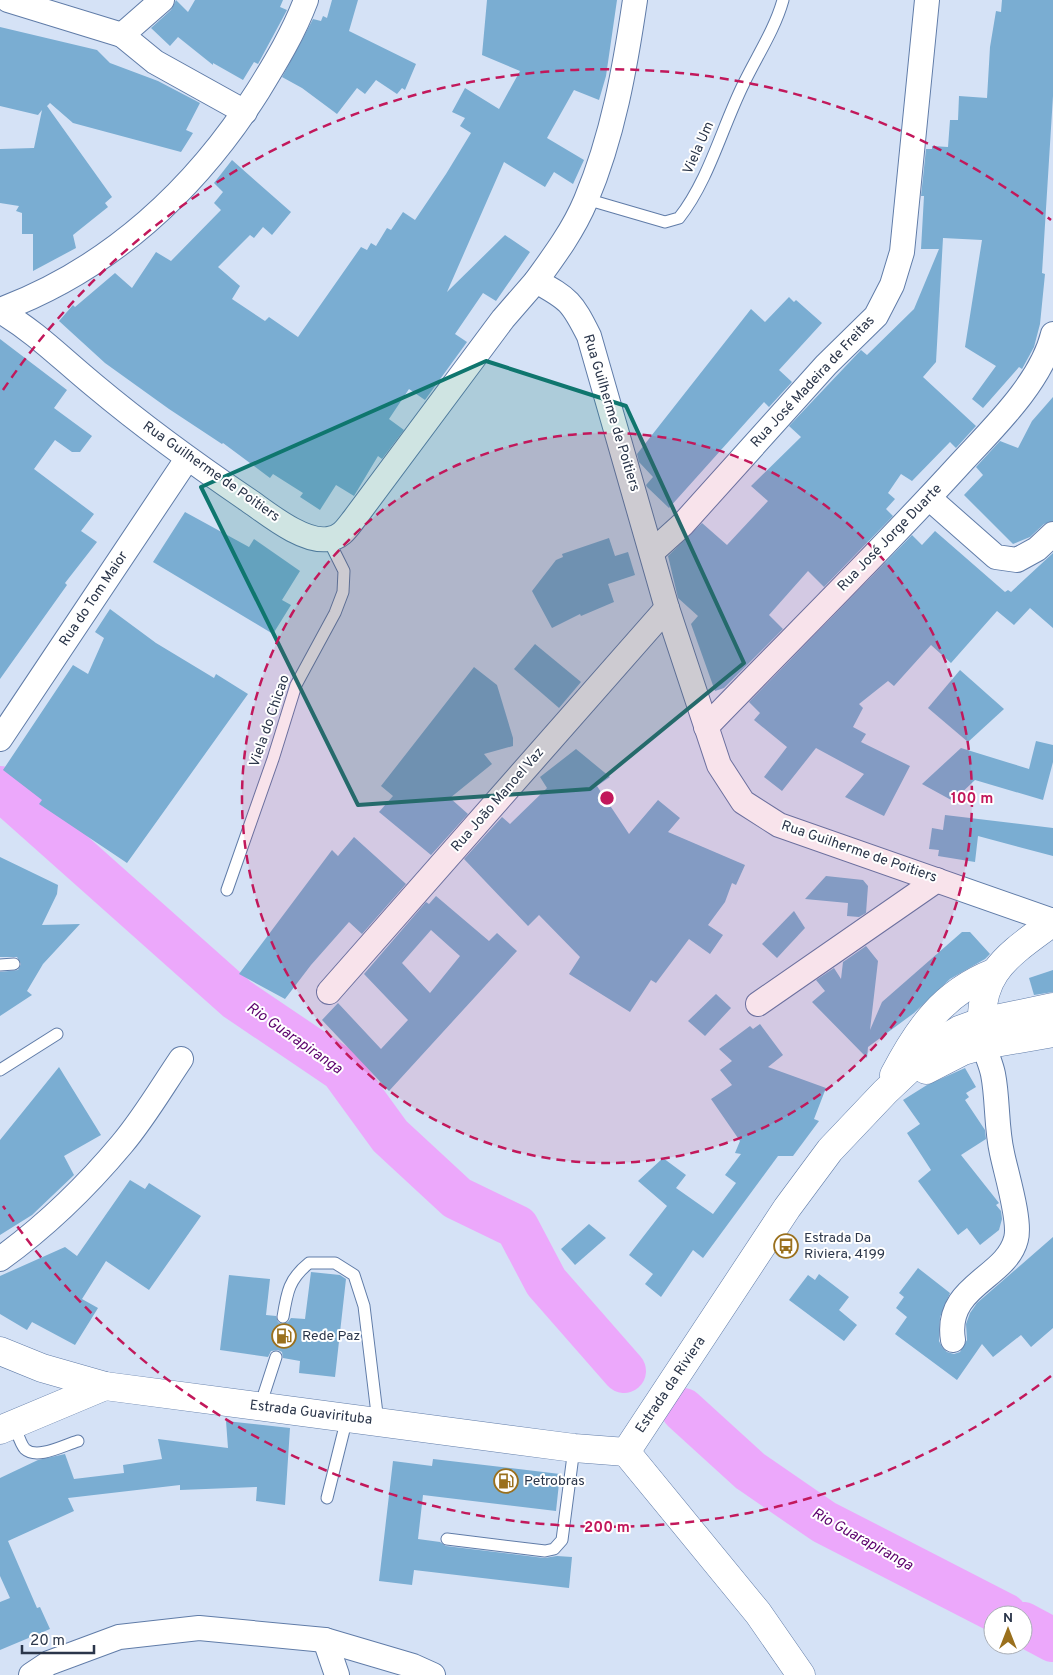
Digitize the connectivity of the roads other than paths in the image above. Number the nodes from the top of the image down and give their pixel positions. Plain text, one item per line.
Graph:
1 (8, 0) edge
2 (162, 0) edge
3 (306, 0) edge
4 (635, 0) edge
5 (783, 0) edge
6 (927, 0) edge
7 (122, 35) junction
8 (245, 112) junction
9 (586, 200) junction
10 (536, 281) junction
11 (0, 310) edge
12 (1053, 334) edge
13 (187, 459) junction
14 (929, 498) junction
15 (1053, 534) edge
16 (328, 540) junction
17 (652, 552) junction
18 (667, 608) junction
19 (706, 727) junction
20 (0, 739) edge
21 (937, 880) junction
22 (227, 890) dead end
23 (1053, 921) edge
24 (1026, 942) junction
25 (14, 964) dead end
26 (0, 965) edge
27 (993, 974) junction
28 (329, 992) dead end
29 (758, 1004) dead end
30 (1053, 1007) edge
31 (992, 1031) junction
32 (1053, 1033) edge
33 (57, 1034) dead end
34 (181, 1059) dead end
35 (0, 1070) edge
36 (885, 1092) junction
37 (0, 1260) edge
38 (283, 1317) dead end
39 (953, 1340) dead end
40 (0, 1350) edge
41 (276, 1357) dead end
42 (105, 1386) junction
43 (260, 1406) junction
44 (347, 1418) junction
45 (378, 1422) junction
46 (7, 1427) edge
47 (78, 1441) dead end
48 (574, 1448) junction
49 (626, 1452) junction
50 (327, 1498) dead end
51 (447, 1539) dead end
52 (325, 1640) junction
53 (31, 1675) edge
54 (338, 1675) edge
55 (433, 1675) edge
56 (801, 1675) edge

1 - 7 street
2 - 7 street
3 - 8 street
4 - 9 street
5 - 9 lane, Viela Um
6 - 17 street, Rua José Madeira de Freitas
7 - 8 street
8 - 11 street
9 - 10 street
10 - 16 street
10 - 17 street, Rua Guilherme de Poitiers
11 - 13 street, Rua Guilherme de Poitiers
12 - 14 street, Rua José Jorge Duarte
13 - 16 street, Rua Guilherme de Poitiers
13 - 20 street, Rua do Tom Maior
14 - 15 street
14 - 19 street, Rua José Jorge Duarte
16 - 22 lane, Viela do Chicao
17 - 18 street, Rua Guilherme de Poitiers
18 - 19 street, Rua Guilherme de Poitiers
18 - 28 street, Rua João Manoel Vaz
19 - 21 street, Rua Guilherme de Poitiers
21 - 23 street, Rua Guilherme de Poitiers
21 - 29 street
23 - 24 main road
24 - 27 main road
24 - 31 main road
25 - 26 lane
27 - 31 main road
27 - 36 main road
30 - 31 main road
31 - 32 main road
31 - 36 main road
31 - 39 street
33 - 35 lane
34 - 37 street
36 - 49 main road, Estrada da Riviera
38 - 45 lane
40 - 42 main road, Estrada Guavirituba
41 - 43 lane
42 - 43 main road, Estrada Guavirituba
42 - 46 main road
43 - 44 main road, Estrada Guavirituba
44 - 45 main road, Estrada Guavirituba
44 - 50 lane
45 - 48 main road, Estrada Guavirituba
46 - 47 lane
48 - 49 main road, Estrada Guavirituba
48 - 51 lane
49 - 56 main road
52 - 53 street
52 - 54 street
52 - 55 street

